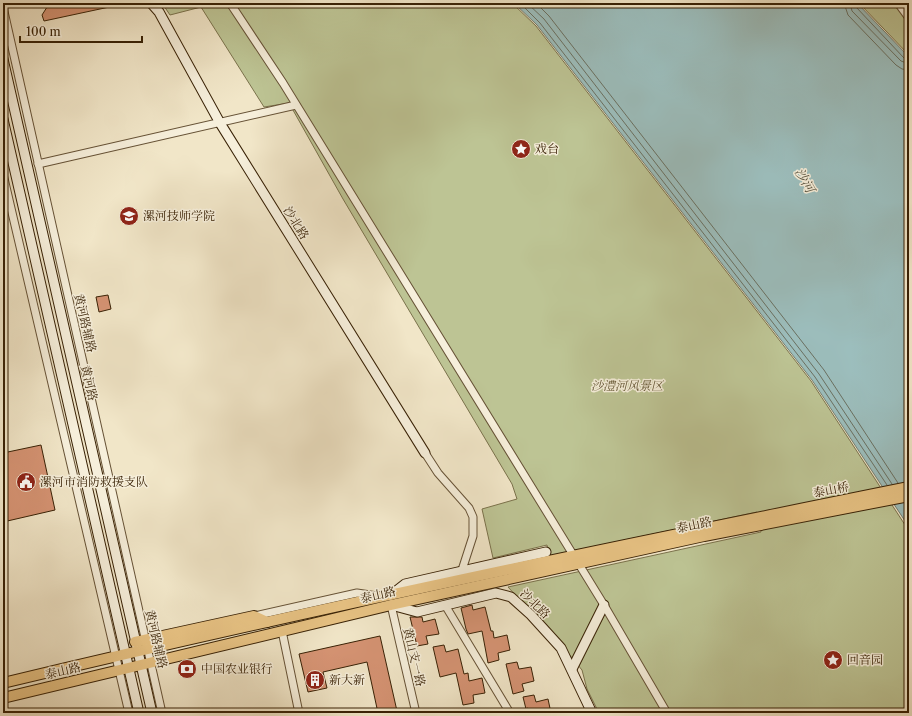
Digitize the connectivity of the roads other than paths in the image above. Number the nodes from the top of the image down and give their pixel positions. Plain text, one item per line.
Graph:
1 (151, 3) edge
2 (230, 3) edge
3 (898, 3) edge
4 (3, 7) edge
5 (909, 18) edge
6 (3, 59) edge
7 (296, 105) junction
8 (3, 119) edge
9 (220, 123) junction
10 (38, 164) junction
11 (3, 174) edge
12 (425, 453) joint
13 (909, 487) edge
14 (909, 496) edge
15 (759, 521) junction
16 (546, 552) dead end
17 (575, 560) junction
18 (462, 570) junction
19 (388, 599) junction
20 (604, 605) junction
21 (445, 606) junction
22 (254, 616) junction
23 (267, 622) junction
24 (282, 631) junction
25 (141, 645) junction
26 (120, 655) junction
27 (146, 664) junction
28 (572, 669) junction
29 (124, 670) junction
30 (3, 683) edge
31 (3, 698) edge
32 (129, 713) edge
33 (139, 713) edge
34 (152, 713) edge
35 (162, 713) edge
36 (299, 713) edge
37 (416, 713) edge
38 (510, 713) edge
39 (592, 713) edge
40 (667, 713) edge

1 - 9 main road, 沙北路
2 - 7 street
3 - 5 street
4 - 10 street, 黄河路辅路
6 - 25 main road, 黄河路
7 - 9 street
7 - 17 street
8 - 26 main road, 黄河路
9 - 10 street
9 - 12 main road, 沙北路
10 - 25 street, 黄河路辅路
11 - 26 street
12 - 18 street
13 - 15 main road, 泰山桥
14 - 15 main road, 泰山桥
15 - 17 main road, 泰山路
16 - 18 main road
17 - 19 main road, 泰山路
17 - 20 street
18 - 19 main road
19 - 21 main road, 沙北路
19 - 22 street
19 - 23 main road, 泰山路
19 - 24 main road, 泰山路
19 - 37 street, 黄山支一路
20 - 28 main road
20 - 40 street
21 - 28 main road, 沙北路
21 - 38 street
22 - 23 main road
22 - 25 main road
23 - 25 main road, 泰山路
24 - 27 main road, 泰山路
24 - 36 street
25 - 26 main road, 泰山路
25 - 27 main road, 黄河路
26 - 29 main road, 黄河路
26 - 30 main road, 泰山路
27 - 29 main road, 泰山路
27 - 34 main road, 黄河路
27 - 35 street, 黄河路辅路
28 - 39 main road, 沙北路
29 - 31 main road, 泰山路
29 - 32 street
29 - 33 main road, 黄河路

